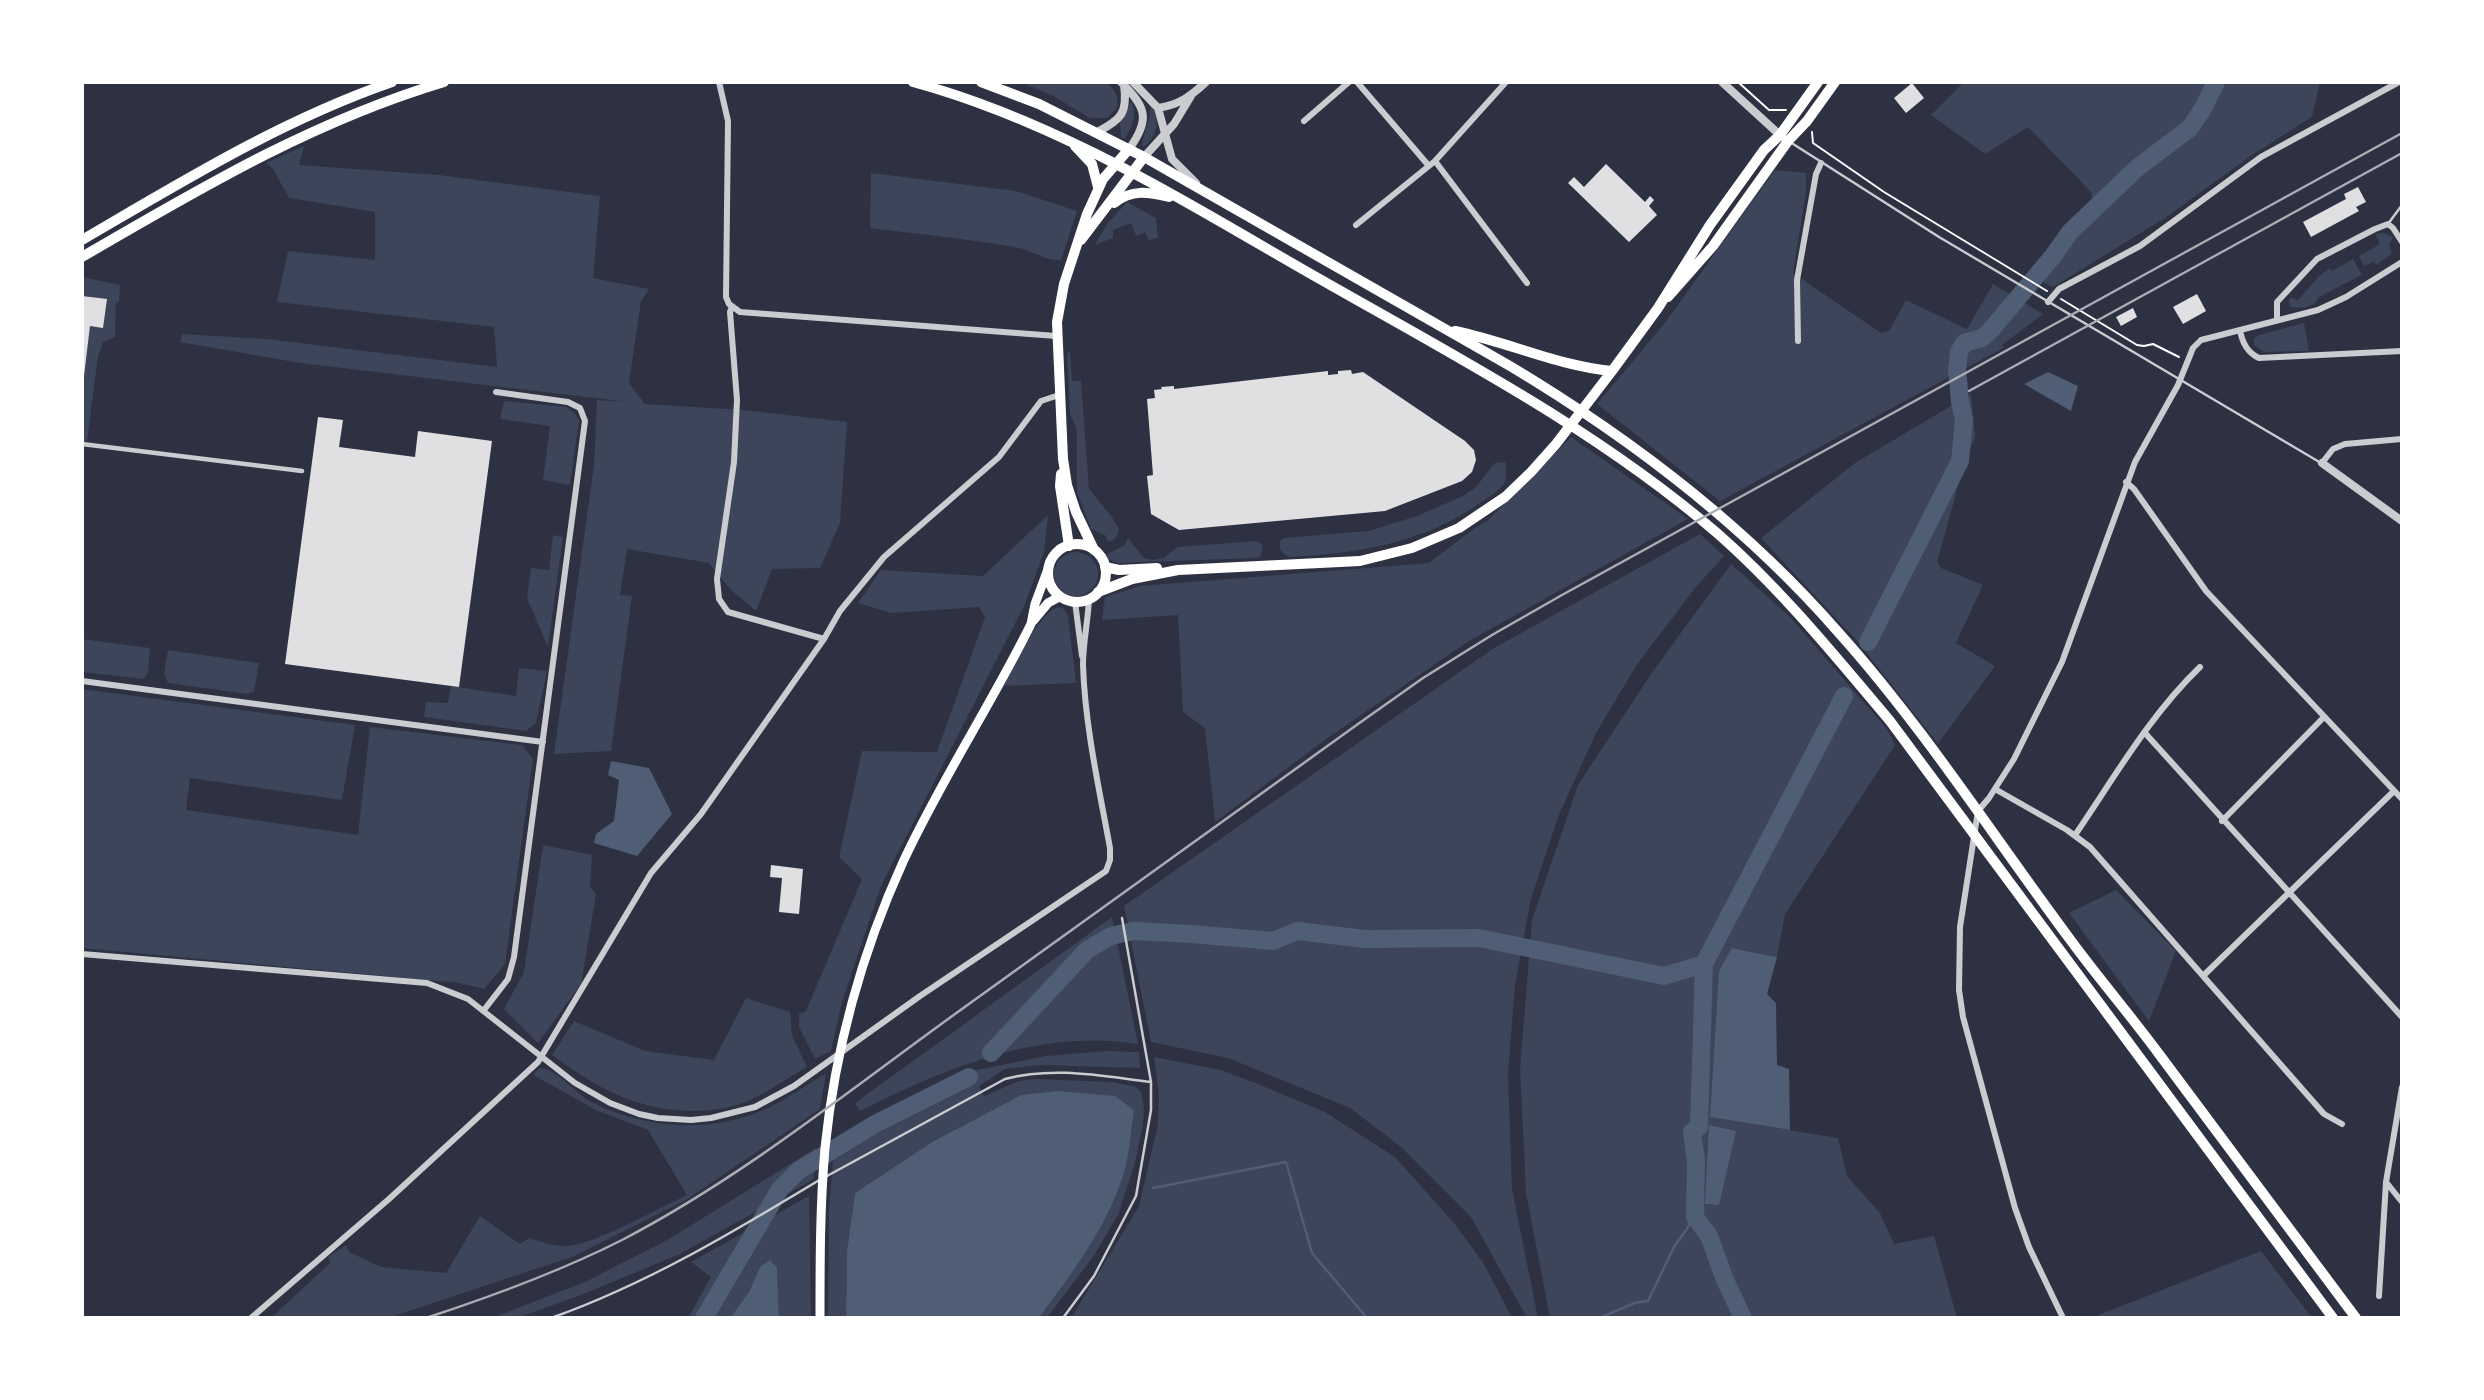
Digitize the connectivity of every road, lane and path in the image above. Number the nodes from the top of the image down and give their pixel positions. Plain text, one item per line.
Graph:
1 (393, 82) edge
2 (443, 82) edge
3 (719, 82) edge
4 (913, 82) edge
5 (981, 82) edge
6 (1206, 82) edge
7 (1349, 82) edge
8 (1357, 82) edge
9 (1506, 82) edge
10 (1722, 82) edge
11 (1738, 82) edge
12 (1818, 82) edge
13 (1835, 82) edge
14 (2399, 82) edge
15 (1126, 83) edge
16 (1191, 96) junction
17 (1158, 108) junction
18 (1790, 108) dead end
19 (1304, 121) dead end
20 (1812, 124) dead end
21 (1097, 132) junction
22 (1165, 134) junction
23 (1784, 138) junction
24 (1069, 140) junction
25 (1129, 149) junction
26 (1144, 157) junction
27 (1432, 163) junction
28 (1821, 163) junction
29 (1116, 164) junction
30 (1133, 173) junction
31 (1098, 187) junction
32 (1201, 188) junction
33 (1178, 198) junction
34 (2402, 205) edge
35 (1103, 212) junction
36 (2388, 224) junction
37 (1356, 225) dead end
38 (82, 240) edge
39 (2402, 242) edge
40 (1078, 243) junction
41 (82, 257) edge
42 (2402, 262) edge
43 (1527, 283) dead end
44 (2054, 295) junction
45 (2048, 302) junction
46 (732, 306) junction
47 (2277, 320) junction
48 (1448, 330) junction
49 (2240, 330) junction
50 (1056, 336) junction
51 (1798, 341) dead end
52 (2402, 351) edge
53 (2180, 358) dead end
54 (1612, 371) junction
55 (2179, 379) junction
56 (496, 392) dead end
57 (1059, 396) junction
58 (2402, 439) edge
59 (82, 444) edge
60 (1062, 459) junction
61 (2322, 463) junction
62 (302, 471) dead end
63 (2126, 482) junction
64 (2402, 522) edge
65 (1069, 546) junction
66 (1094, 550) junction
67 (1105, 567) junction
68 (1048, 569) junction
69 (1178, 570) junction
70 (1098, 592) junction
71 (1059, 597) junction
72 (1089, 599) junction
73 (1075, 602) junction
74 (1031, 624) junction
75 (824, 639) junction
76 (1083, 662) junction
77 (2200, 667) dead end
78 (82, 681) edge
79 (2324, 717) junction
80 (2144, 733) junction
81 (544, 742) junction
82 (1995, 789) junction
83 (2394, 790) junction
84 (2402, 799) edge
85 (1978, 811) junction
86 (2222, 821) junction
87 (2075, 835) junction
88 (1974, 836) junction
89 (2289, 895) junction
90 (1122, 918) dead end
91 (82, 954) edge
92 (2204, 975) junction
93 (484, 1010) junction
94 (2402, 1017) edge
95 (541, 1057) junction
96 (1151, 1082) junction
97 (2402, 1087) edge
98 (2400, 1104) edge
99 (2342, 1124) dead end
100 (2386, 1182) junction
101 (2402, 1202) edge
102 (2379, 1296) dead end
103 (251, 1318) edge
104 (551, 1318) edge
105 (820, 1318) edge
106 (1063, 1318) edge
107 (2063, 1318) edge
108 (2333, 1318) edge
109 (2356, 1318) edge

1 - 38 main road
2 - 41 main road
3 - 46 street
4 - 24 main road
5 - 21 main road
6 - 16 street
7 - 19 street
8 - 27 street
9 - 27 street
10 - 23 street
11 - 18 path
12 - 23 main road
13 - 23 main road
14 - 44 street
15 - 17 street
15 - 21 street
15 - 25 street
16 - 17 street
16 - 22 street
17 - 22 street
20 - 44 path
21 - 25 main road
22 - 26 street
22 - 32 street
23 - 28 lane
23 - 54 main road
24 - 29 main road
24 - 31 main road
25 - 26 main road
25 - 29 main road
26 - 30 main road
26 - 32 main road
27 - 37 street
27 - 43 street
28 - 45 lane
28 - 51 street
29 - 30 main road
29 - 31 main road
30 - 33 main road
30 - 35 main road
31 - 40 main road
32 - 48 main road
33 - 35 main road
33 - 88 main road
34 - 36 lane
35 - 40 main road
36 - 39 street
36 - 47 street
40 - 50 main road
42 - 47 street
44 - 45 street
44 - 53 path
45 - 55 lane
46 - 50 street
46 - 75 street
47 - 49 street
48 - 54 main road
48 - 85 main road
49 - 52 street
49 - 55 street
50 - 57 main road
54 - 69 main road
55 - 61 lane
55 - 63 street
56 - 81 street
57 - 60 main road
57 - 75 street
58 - 61 street
59 - 62 street
60 - 65 main road
60 - 66 main road
61 - 64 street
63 - 79 street
63 - 82 street
65 - 66 main road
65 - 68 main road
66 - 67 main road
67 - 69 main road
67 - 70 main road
68 - 71 main road
68 - 74 main road
69 - 70 main road
70 - 72 main road
71 - 73 main road
71 - 74 main road
72 - 73 main road
72 - 76 street
73 - 76 street
74 - 105 main road
75 - 95 street
76 - 95 street
77 - 80 street
78 - 81 street
79 - 83 street
79 - 86 street
80 - 86 street
80 - 87 street
81 - 93 street
82 - 85 street
82 - 87 street
83 - 84 street
83 - 89 street
85 - 88 street
85 - 109 main road
86 - 89 street
87 - 92 street
88 - 107 street
88 - 108 main road
89 - 92 street
89 - 94 street
90 - 96 lane
91 - 93 street
92 - 99 street
93 - 95 street
95 - 103 street
96 - 104 lane
96 - 106 lane
97 - 98 street
98 - 100 street
100 - 101 street
100 - 102 street

